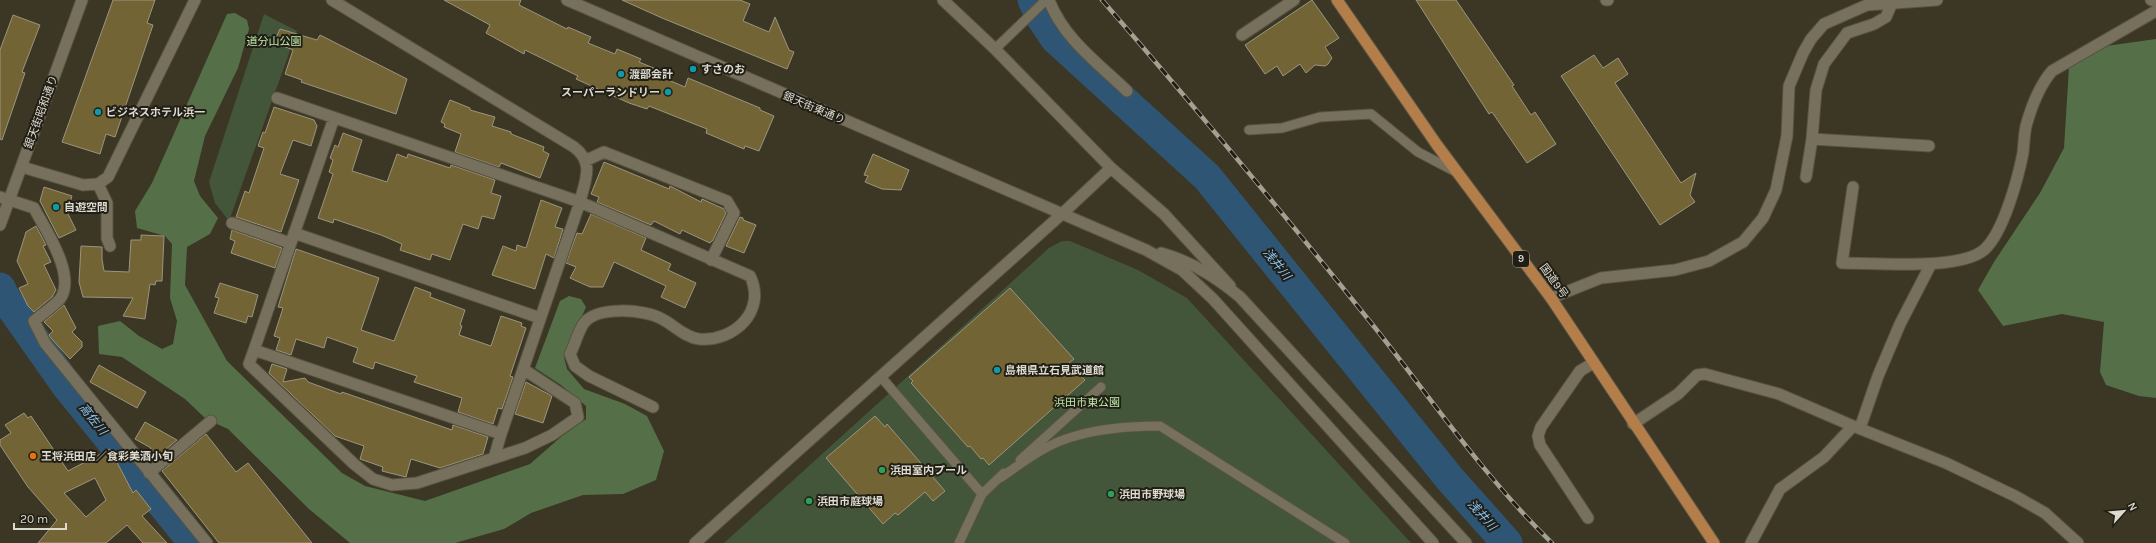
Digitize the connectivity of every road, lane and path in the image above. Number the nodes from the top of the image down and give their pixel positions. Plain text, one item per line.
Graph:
1 (82, 0) edge
2 (195, 0) edge
3 (332, 0) edge
4 (567, 0) edge
5 (943, 0) edge
6 (1046, 0) edge
7 (1294, 0) edge
8 (1337, 0) edge
9 (1937, 0) edge
10 (2151, 0) edge
11 (2156, 1) edge
12 (1892, 3) junction
13 (2156, 11) edge
14 (1242, 35) dead end
15 (995, 49) junction
16 (1127, 91) dead end
17 (277, 98) dead end
18 (334, 118) junction
19 (1249, 130) dead end
20 (1812, 139) junction
21 (1929, 146) dead end
22 (587, 160) junction
23 (22, 166) junction
24 (1112, 168) junction
25 (1458, 173) junction
26 (1806, 177) dead end
27 (98, 184) junction
28 (1852, 187) dead end
29 (5, 199) edge
30 (580, 202) junction
31 (1062, 214) junction
32 (232, 223) dead end
33 (0, 225) edge
34 (292, 238) junction
35 (110, 246) dead end
36 (1146, 250) junction
37 (711, 260) junction
38 (1931, 264) junction
39 (1240, 297) junction
40 (1551, 298) junction
41 (540, 318) junction
42 (254, 350) junction
43 (1593, 363) junction
44 (523, 369) junction
45 (881, 377) junction
46 (1101, 387) dead end
47 (653, 407) dead end
48 (210, 421) dead end
49 (1633, 424) junction
50 (1856, 427) junction
51 (501, 434) junction
52 (494, 458) junction
53 (149, 472) junction
54 (1000, 478) junction
55 (982, 494) junction
56 (1588, 518) dead end
57 (206, 543) edge
58 (695, 543) edge
59 (959, 543) edge
60 (1345, 543) edge
61 (1433, 543) edge
62 (1466, 543) edge
63 (1714, 543) edge
64 (1751, 543) edge
65 (2078, 543) edge

1 - 23 street, 銀天街昭和通り
2 - 27 street
3 - 22 street
4 - 31 street, 銀天街東通り
5 - 15 street
6 - 15 lane
6 - 16 street
7 - 14 street
8 - 25 highway, 国道9号 / 9
9 - 12 street
10 - 11 street
12 - 20 street
12 - 40 street
13 - 38 street
15 - 24 street
17 - 18 street
18 - 30 street
18 - 34 street
19 - 25 lane
20 - 21 street
20 - 26 street
22 - 30 street
22 - 37 street
23 - 27 street
23 - 29 street, 銀天街昭和通り
24 - 31 street
24 - 39 street
25 - 40 highway, 国道9号 / 9
27 - 35 street
28 - 38 street
29 - 33 street, 銀天街昭和通り
29 - 53 street
30 - 37 street
30 - 41 street
31 - 36 street, 銀天街東通り
31 - 45 street
32 - 34 street
34 - 41 street
34 - 42 street
36 - 39 street
36 - 61 street
37 - 47 street
38 - 50 street
39 - 62 street
40 - 43 highway, 国道9号 / 9
41 - 44 street
42 - 51 street
42 - 52 street
43 - 49 highway, 国道9号 / 9
43 - 56 street
44 - 51 street
44 - 52 street
45 - 55 lane
45 - 58 street
46 - 54 lane
48 - 53 street
49 - 50 street
49 - 63 highway, 国道9号 / 9
50 - 64 street
50 - 65 street
51 - 52 street
53 - 57 street
54 - 55 lane
54 - 60 lane
55 - 59 lane

